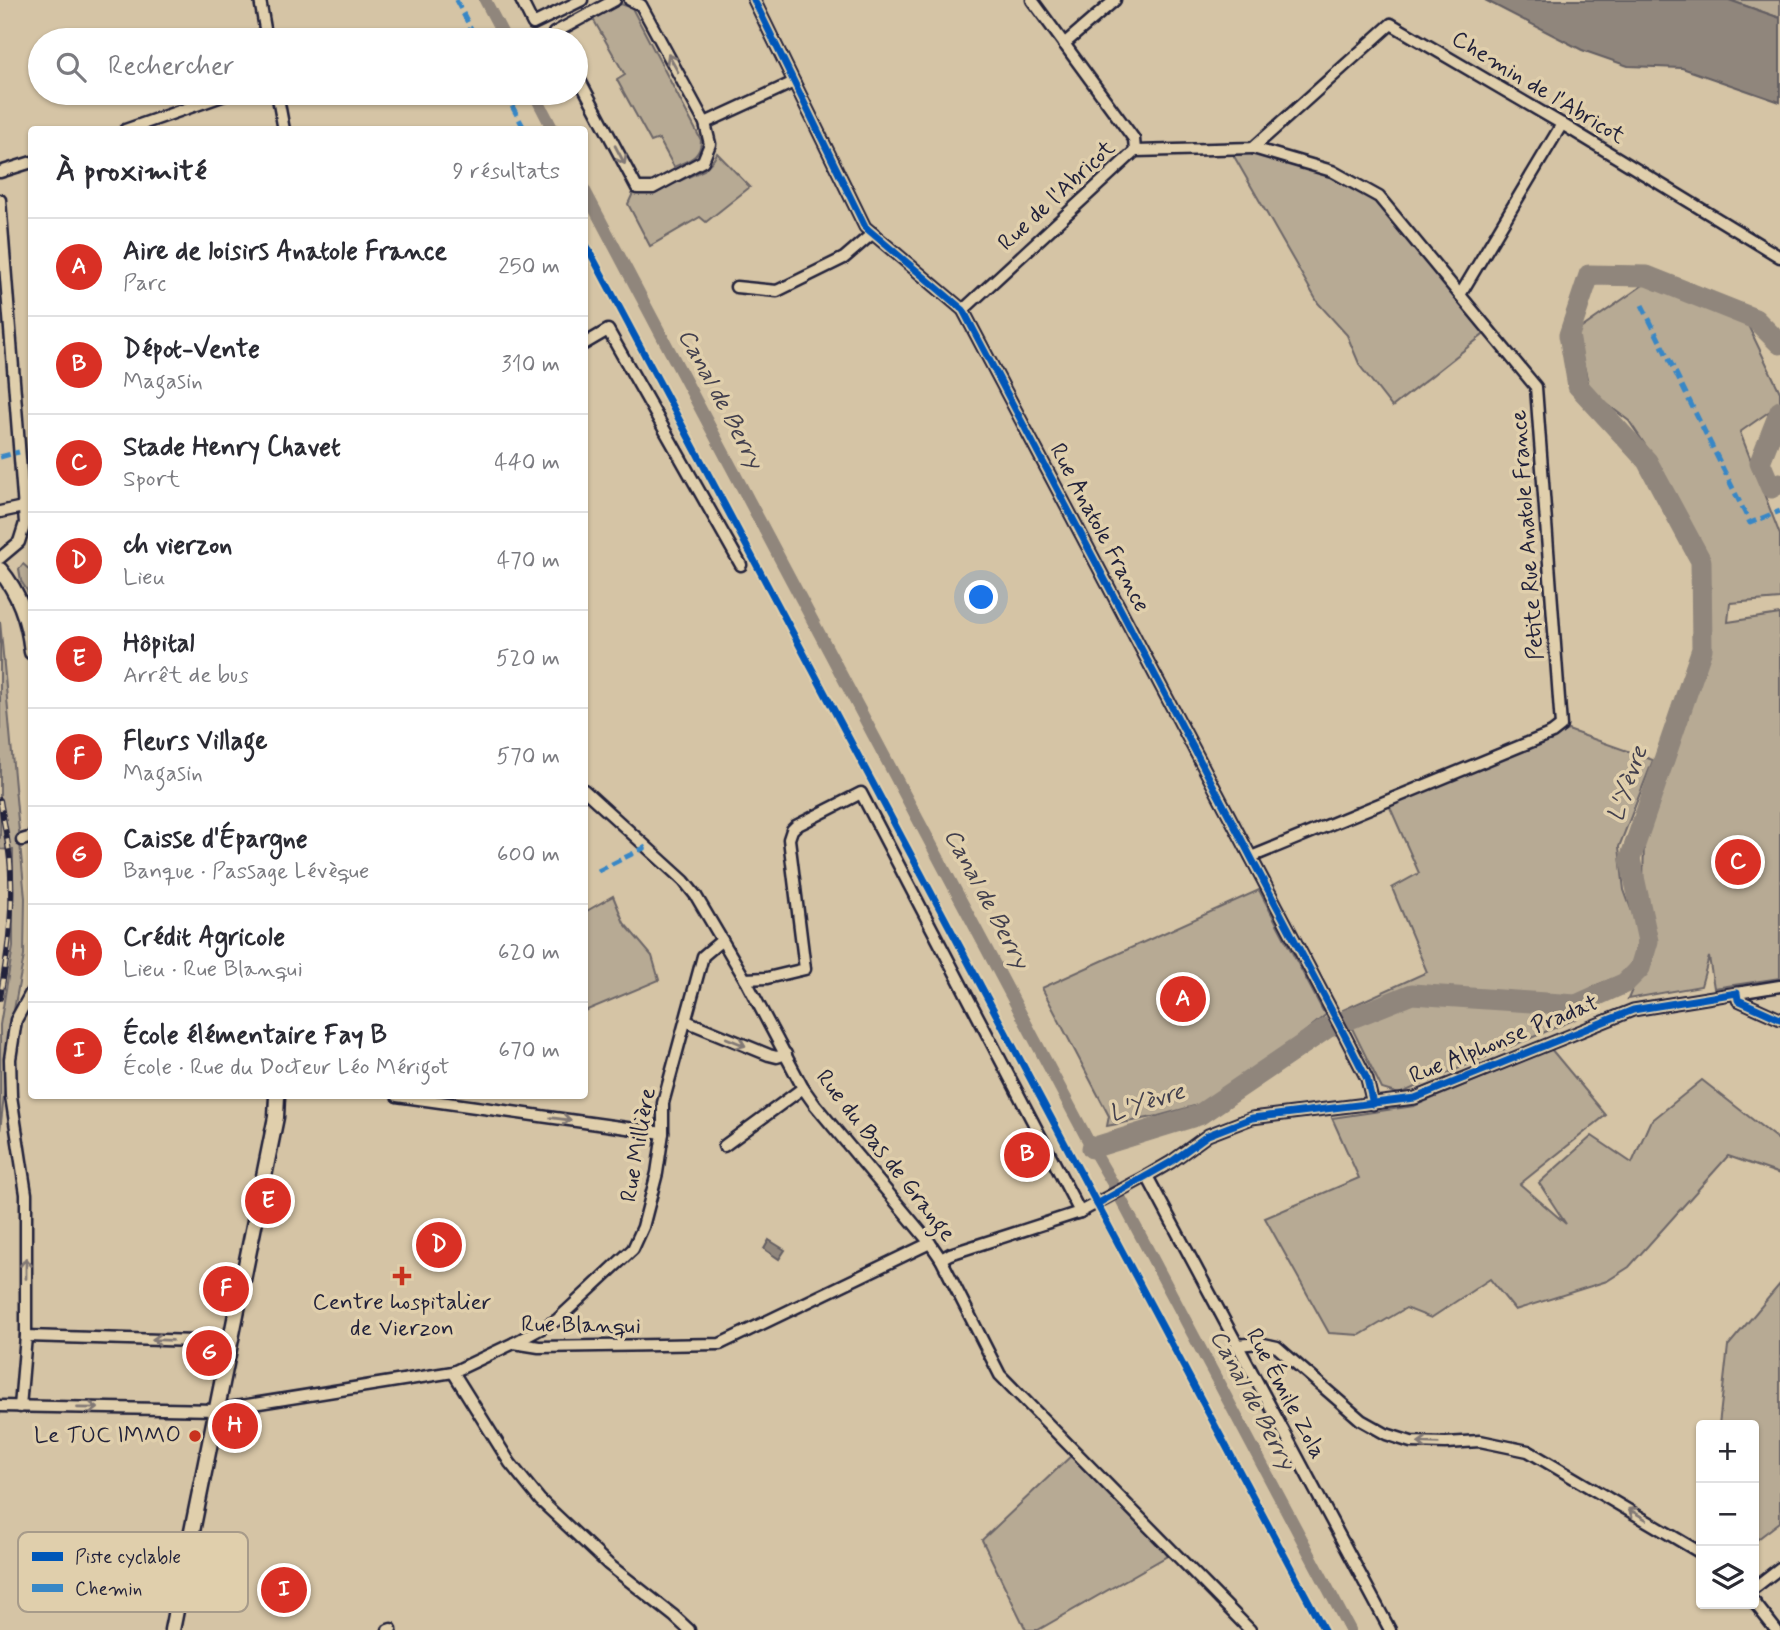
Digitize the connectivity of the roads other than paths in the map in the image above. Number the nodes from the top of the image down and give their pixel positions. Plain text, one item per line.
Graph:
1 (260, 0) edge
2 (521, 0) edge
3 (582, 0) edge
4 (615, 0) edge
5 (629, 0) edge
6 (754, 0) edge
7 (1032, 0) edge
8 (1115, 0) edge
9 (266, 28) edge
10 (563, 28) edge
11 (1064, 44) junction
12 (794, 82) junction
13 (588, 96) edge
14 (197, 105) edge
15 (279, 105) edge
16 (705, 123) junction
17 (1562, 124) junction
18 (136, 126) edge
19 (283, 126) edge
20 (1253, 148) junction
21 (1135, 151) junction
22 (28, 163) edge
23 (0, 172) edge
24 (0, 200) edge
25 (873, 233) junction
26 (1780, 257) edge
27 (736, 287) dead end
28 (1460, 295) junction
29 (963, 310) junction
30 (588, 342) edge
31 (23, 507) junction
32 (0, 512) edge
33 (0, 558) edge
34 (741, 565) dead end
35 (0, 570) edge
36 (28, 626) edge
37 (588, 794) edge
38 (1251, 857) junction
39 (722, 940) junction
40 (745, 979) junction
41 (1780, 986) edge
42 (1737, 993) junction
43 (28, 998) edge
44 (1780, 1019) edge
45 (686, 1021) junction
46 (786, 1054) junction
47 (803, 1088) junction
48 (277, 1099) edge
49 (419, 1099) edge
50 (1373, 1104) junction
51 (663, 1133) junction
52 (724, 1146) dead end
53 (1147, 1176) junction
54 (1080, 1212) junction
55 (930, 1243) junction
56 (942, 1259) junction
57 (26, 1336) junction
58 (230, 1342) junction
59 (514, 1343) junction
60 (1237, 1345) junction
61 (453, 1372) junction
62 (20, 1407) junction
63 (1, 1409) edge
64 (216, 1410) junction
65 (192, 1532) edge
66 (1696, 1550) edge
67 (1780, 1569) edge
68 (1759, 1584) edge
69 (1759, 1608) edge
70 (176, 1612) edge
71 (172, 1630) edge
72 (689, 1630) edge
73 (1251, 1630) edge
74 (1390, 1630) edge
75 (1776, 1630) edge

1 - 9 street
2 - 3 street
4 - 10 street
16 -> 5 street
6 - 12 street, Rue Anatole France
7 - 11 street, Rue de l'Abricot
8 - 11 street
11 - 21 street, Rue de l'Abricot
12 - 16 street
12 - 25 street, Rue Anatole France
13 -> 16 street
14 - 18 street
15 - 19 street
17 - 20 street, Chemin de l'Abricot
17 - 26 street, Chemin de l'Abricot
17 - 28 street
20 - 21 street
20 - 28 street, Petite Rue Anatole France
21 - 29 street, Rue de l'Abricot
22 - 23 street
24 - 31 street
25 - 27 street
25 - 29 street, Rue Anatole France
28 - 38 street, Petite Rue Anatole France
29 - 38 street, Rue Anatole France
30 - 34 street
31 - 32 street
31 - 33 street
35 - 36 main road
37 - 39 street, Rue du Bas de Grange
38 - 50 street, Rue Anatole France
39 - 40 street, Rue du Bas de Grange
39 - 45 street, Rue Millière
40 - 46 street, Rue du Bas de Grange
40 - 54 street
41 - 42 street, Rue Alphonse Pradat
42 - 44 street
42 - 50 street, Rue Alphonse Pradat
57 -> 43 street
45 -> 46 street
45 - 51 street, Rue Millière
46 - 47 street, Rue du Bas de Grange
47 - 52 street
47 - 55 street, Rue du Bas de Grange
48 - 58 main road
49 -> 51 street
50 - 53 street, Rue Alphonse Pradat
51 - 59 street, Rue Millière
53 - 54 street, Rue Alphonse Pradat
53 - 60 street, Rue Émile Zola
54 - 56 street, Rue Alphonse Pradat
55 - 56 street, Rue du Bas de Grange
55 - 59 street, Rue Blanqui
56 - 73 street, Rue du Bas de Grange
58 -> 57 street
57 - 62 street
58 - 64 main road
59 - 61 street, Rue Blanqui
66 -> 60 street
60 - 74 street, Rue Émile Zola
61 - 64 street, Rue Blanqui
61 - 72 street
62 - 63 street, Rue Blanqui
62 -> 64 street, Rue Blanqui
64 - 65 main road
67 - 68 street
69 - 75 street
70 - 71 main road

